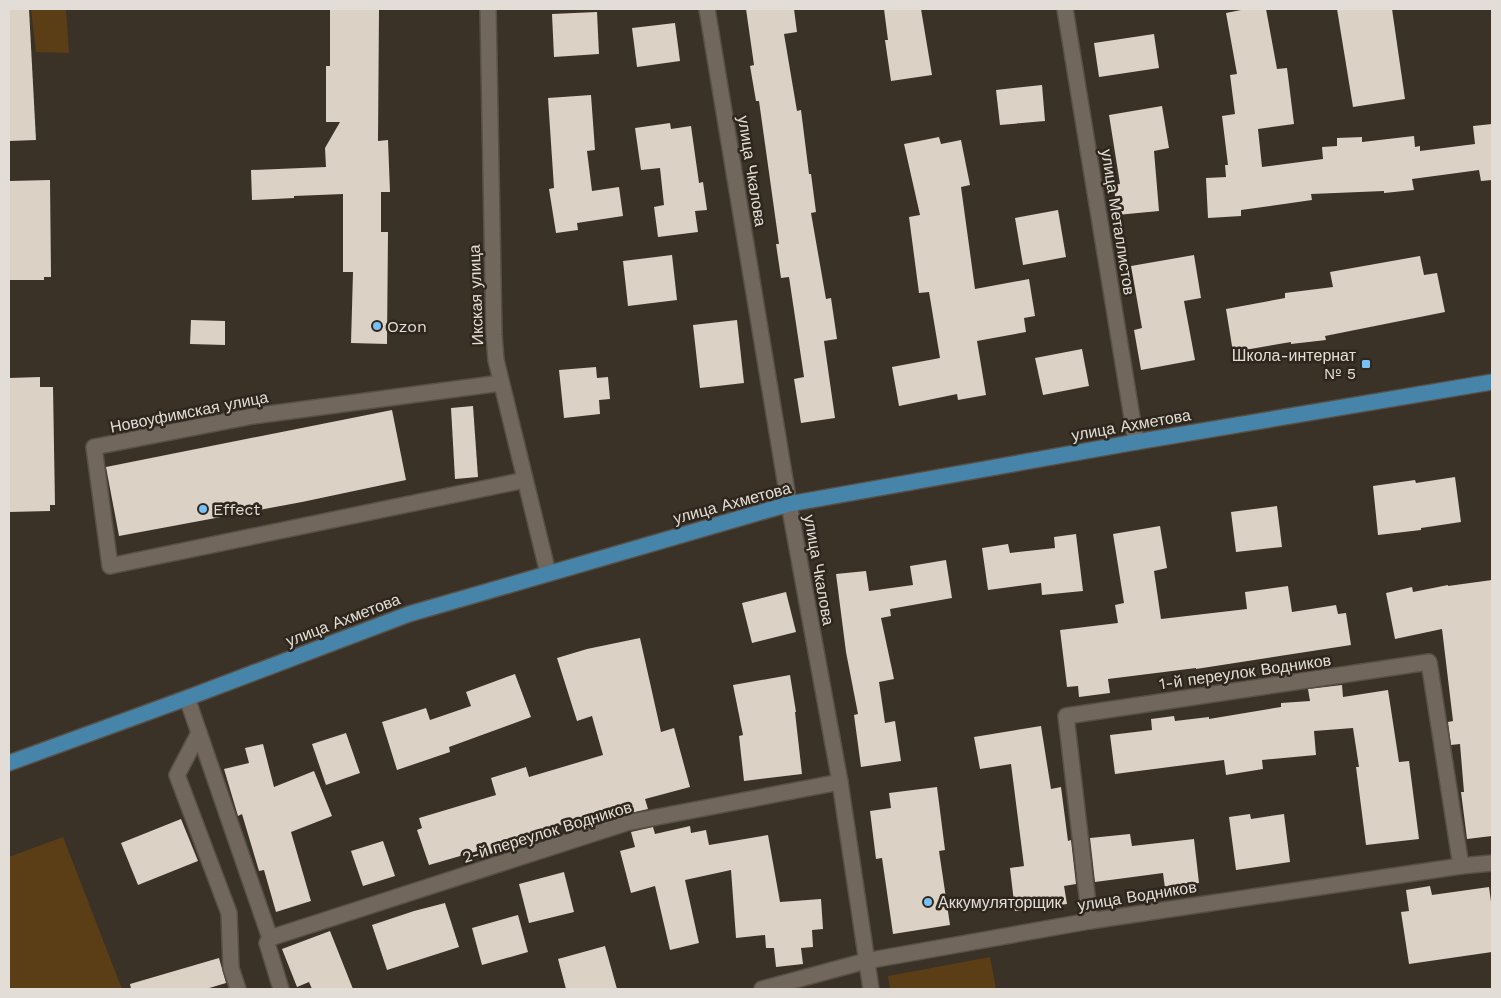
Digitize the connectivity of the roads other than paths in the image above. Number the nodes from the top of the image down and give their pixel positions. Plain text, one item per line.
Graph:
1 (488, 9) edge
2 (708, 9) edge
3 (1065, 9) edge
4 (1492, 382) edge
5 (501, 384) junction
6 (1136, 442) junction
7 (525, 480) junction
8 (789, 504) junction
9 (548, 573) junction
10 (187, 698) junction
11 (199, 733) junction
12 (9, 763) edge
13 (840, 782) junction
14 (1492, 863) edge
15 (1461, 866) junction
16 (1090, 921) junction
17 (270, 938) junction
18 (866, 961) junction
19 (238, 989) edge
20 (281, 989) edge
21 (762, 989) edge
22 (871, 989) edge

1 - 5 street, Икская улица
2 - 8 street, улица Чкалова
3 - 6 street, улица Металлистов
4 - 6 main road, улица Ахметова
5 - 7 street, Икская улица
5 - 7 street, Новоуфимская улица
6 - 8 main road, улица Ахметова
7 - 9 street, Икская улица
8 - 9 main road, улица Ахметова
8 - 13 street, улица Чкалова
9 - 10 main road, улица Ахметова
10 - 11 street
10 - 12 main road, улица Ахметова
11 - 17 street
11 - 19 street
13 - 17 street, 2-й переулок Водников
13 - 18 street, улица Чкалова
14 - 15 street, улица Водников
15 - 16 street, улица Водников
15 - 16 street, 1-й переулок Водников
16 - 18 street, улица Водников
17 - 20 street
18 - 21 street, улица Водников
18 - 22 street, улица Чкалова

